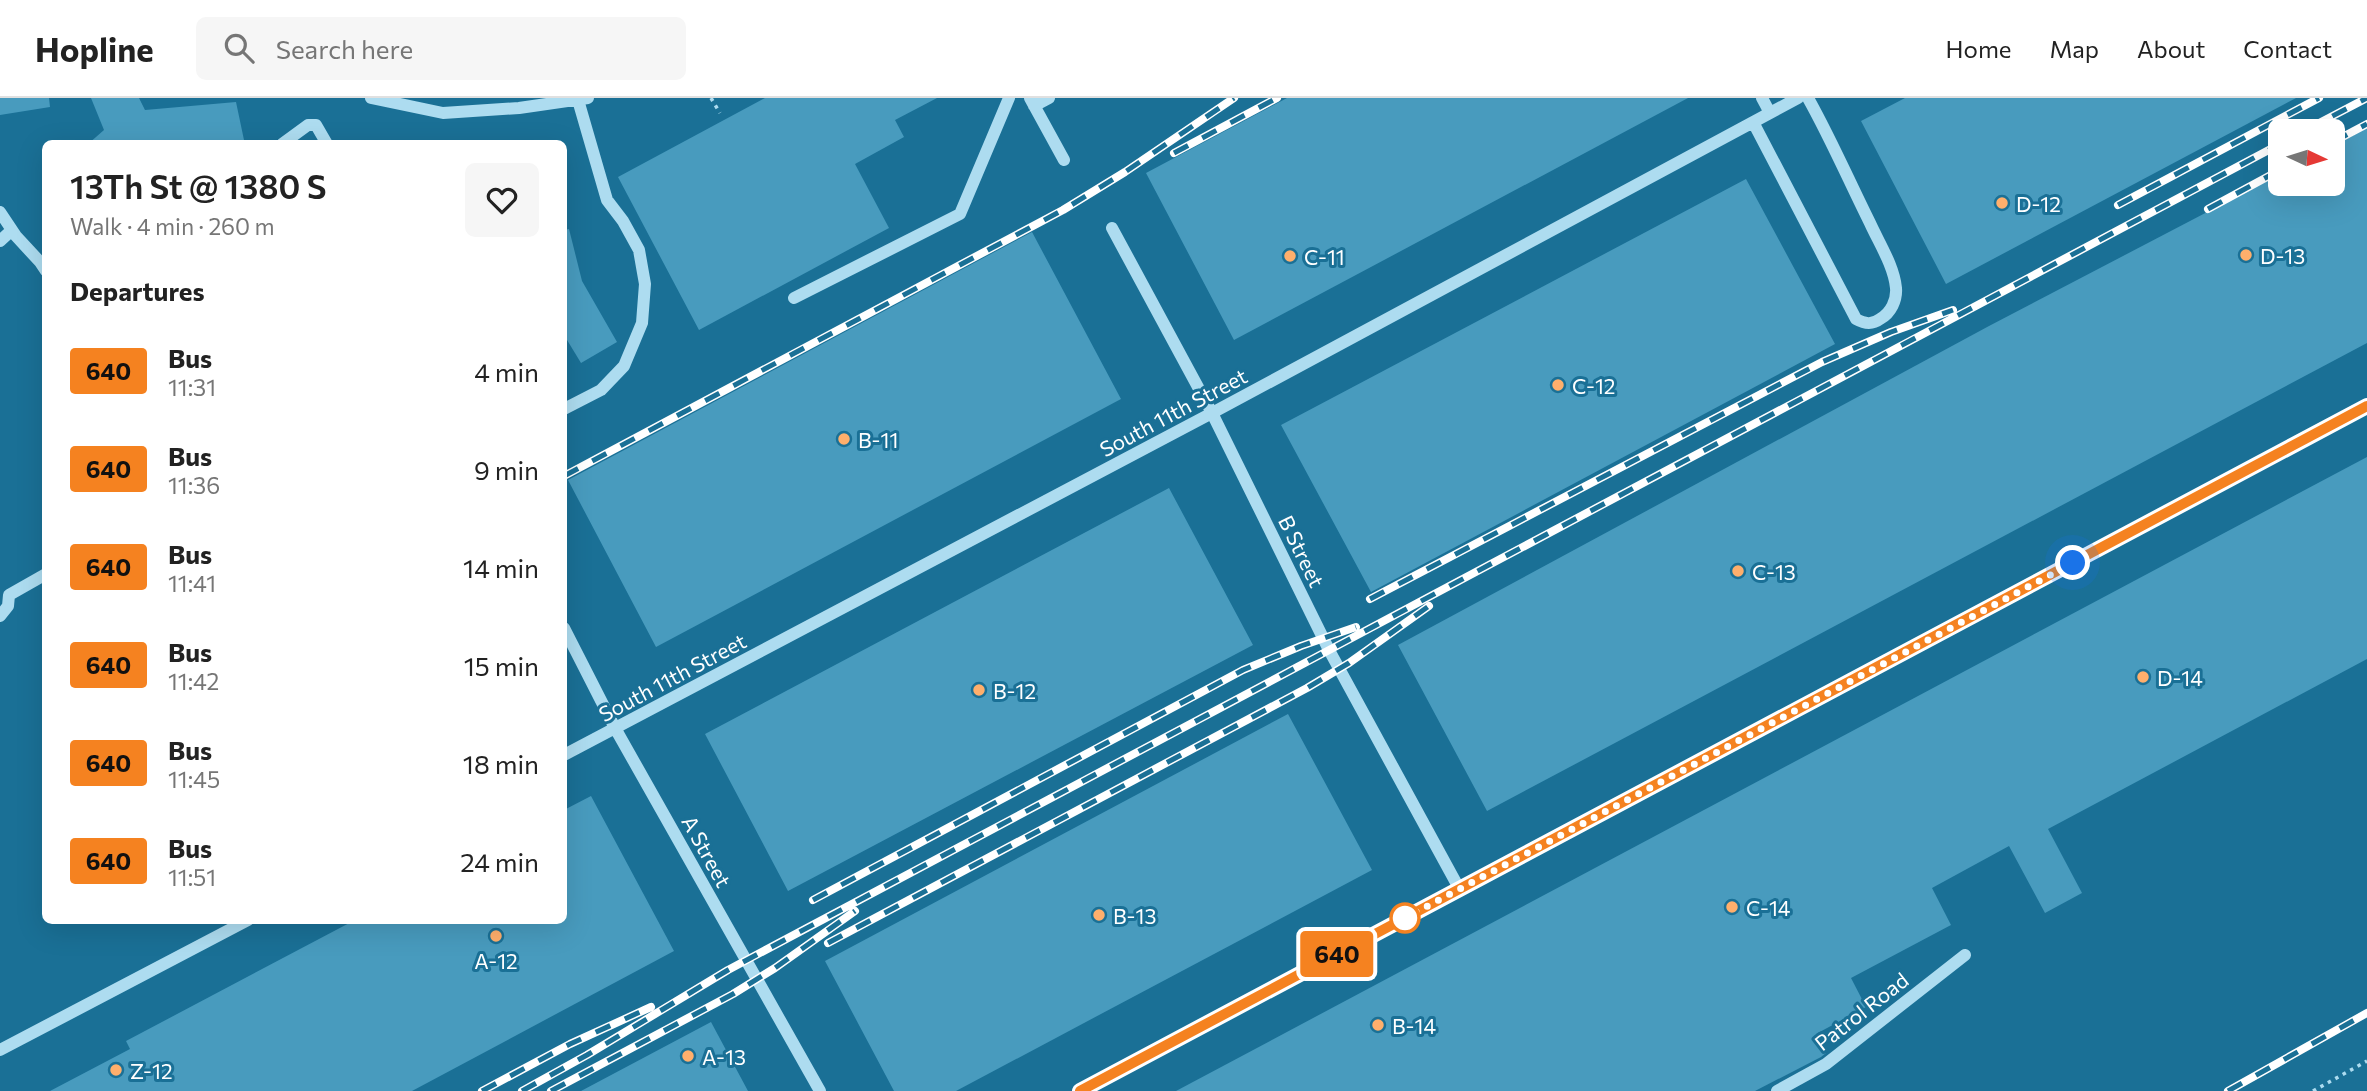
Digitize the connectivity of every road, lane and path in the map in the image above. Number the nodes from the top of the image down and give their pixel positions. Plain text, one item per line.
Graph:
1 (371, 98) edge
2 (711, 98) edge
3 (1009, 98) edge
4 (1049, 98) edge
5 (1762, 98) edge
6 (1798, 98) edge
7 (1808, 98) edge
8 (583, 99) edge
9 (1032, 102) edge
10 (720, 113) dead end
11 (1770, 113) junction
12 (1753, 122) junction
13 (287, 140) edge
14 (325, 140) edge
15 (1064, 160) dead end
16 (0, 212) edge
17 (1112, 228) dead end
18 (12, 230) junction
19 (0, 241) edge
20 (42, 263) edge
21 (794, 298) dead end
22 (2367, 406) edge
23 (567, 407) edge
24 (1212, 413) junction
25 (42, 576) edge
26 (0, 617) edge
27 (567, 634) edge
28 (615, 729) junction
29 (567, 753) edge
30 (1460, 890) junction
31 (240, 924) edge
32 (1965, 955) dead end
33 (0, 1050) edge
34 (2367, 1061) edge
35 (820, 1091) edge
36 (1080, 1091) edge
37 (1777, 1091) edge
38 (2313, 1091) edge

1 - 8 lane
2 - 10 path
3 - 21 lane
4 - 9 lane
5 - 11 lane
6 - 11 lane, South 11th Street
7 - 12 lane
8 - 23 lane
9 - 15 lane
11 - 12 lane, South 11th Street
12 - 24 lane, South 11th Street
13 - 14 lane
16 - 18 lane
17 - 24 lane, B Street
18 - 19 lane
18 - 20 lane
22 - 30 lane
24 - 28 lane, South 11th Street
24 - 30 lane, B Street
25 - 26 lane
27 - 28 lane, A Street
28 - 29 lane, South 11th Street
28 - 35 lane, A Street
30 - 36 lane
31 - 33 lane
32 - 37 lane, Patrol Road
34 - 38 path

